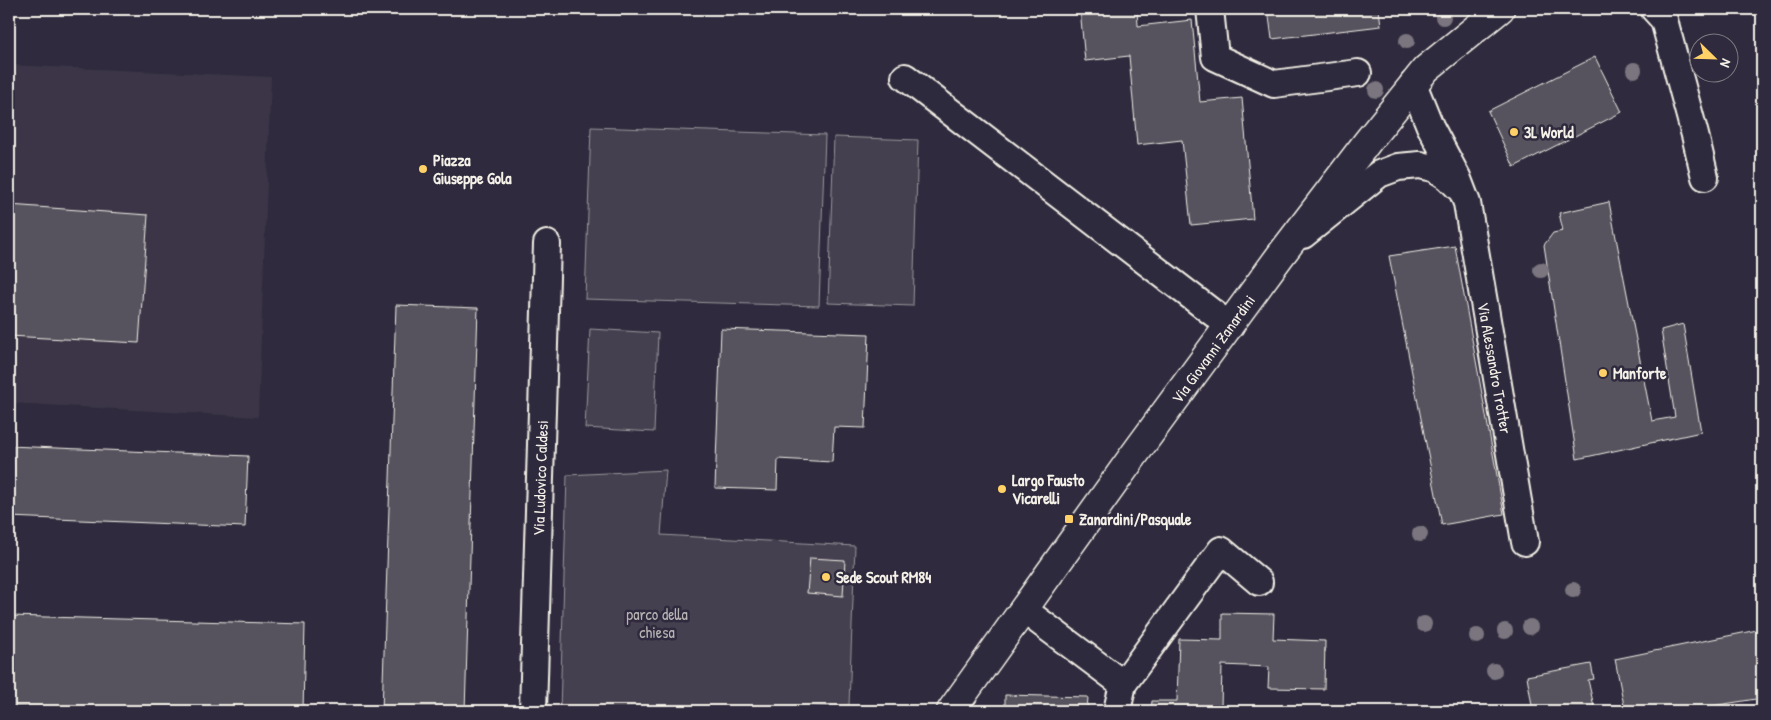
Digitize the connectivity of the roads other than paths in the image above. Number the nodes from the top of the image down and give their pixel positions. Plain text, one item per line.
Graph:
1 (1210, 9) edge
2 (1500, 9) edge
3 (1662, 12) edge
4 (1358, 73) dead end
5 (905, 77) dead end
6 (1413, 84) junction
7 (1705, 178) dead end
8 (1464, 194) junction
9 (547, 244) dead end
10 (1287, 248) junction
11 (1230, 326) junction
12 (1525, 542) dead end
13 (1259, 582) dead end
14 (1024, 610) junction
15 (1123, 684) junction
16 (952, 707) edge
17 (533, 711) edge
18 (1117, 711) edge

1 - 4 street
2 - 6 street, Via Giovanni Zanardini
3 - 7 street
5 - 11 street
6 - 8 street, Via Alessandro Trotter
6 - 10 street, Via Giovanni Zanardini
8 - 10 street
8 - 12 street, Via Alessandro Trotter
9 - 17 street, Via Ludovico Caldesi
10 - 11 street, Via Giovanni Zanardini
11 - 14 street, Via Giovanni Zanardini
13 - 15 street
14 - 15 street
14 - 16 street, Via Giovanni Zanardini
15 - 18 street

